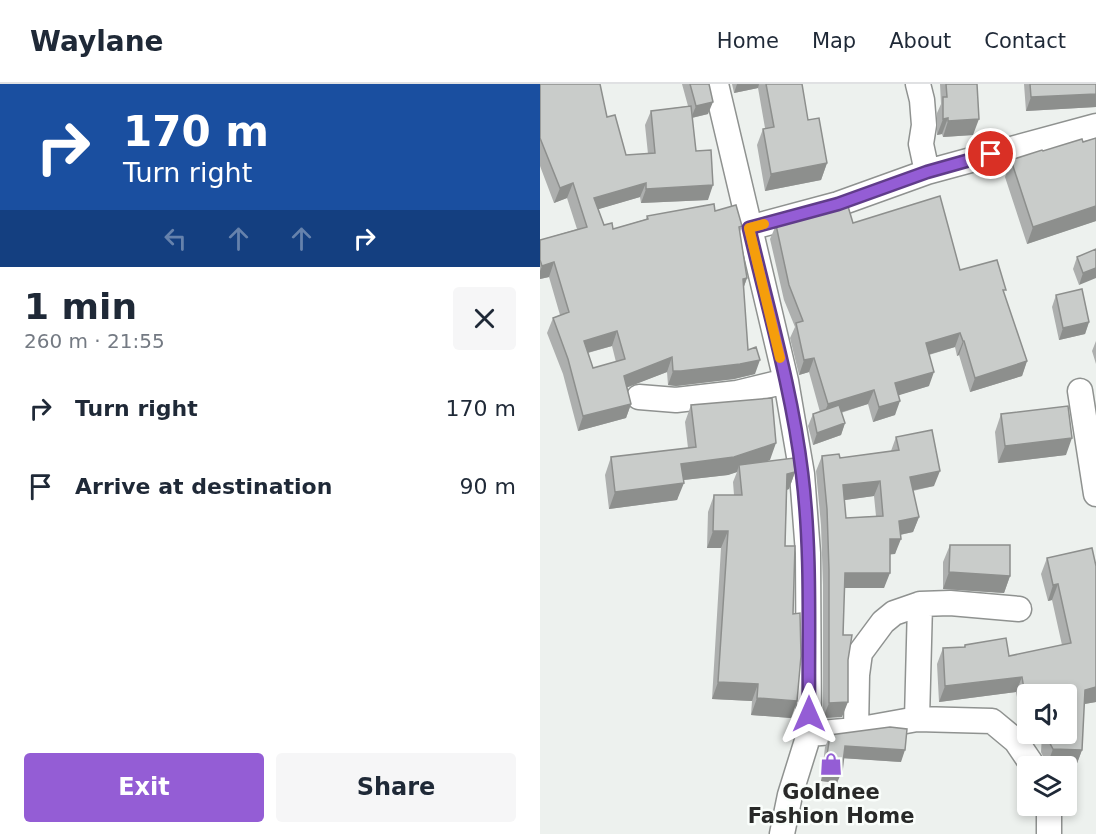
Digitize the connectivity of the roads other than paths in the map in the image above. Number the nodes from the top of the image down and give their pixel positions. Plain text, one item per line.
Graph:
1 (716, 84) edge
2 (918, 84) edge
3 (1096, 126) edge
4 (927, 172) junction
5 (749, 228) junction
6 (786, 381) junction
7 (1080, 391) dead end
8 (639, 397) dead end
9 (1096, 494) edge
10 (920, 604) junction
11 (1018, 609) dead end
12 (917, 720) junction
13 (856, 730) junction
14 (809, 734) junction
15 (1026, 756) edge
16 (1049, 816) edge
17 (782, 834) edge
18 (1049, 834) edge

1 - 5 street
2 - 4 street
3 - 4 street
4 - 5 street
5 - 6 street
6 - 8 street
6 - 14 street
7 - 9 street
10 - 11 street
10 - 12 street
10 - 13 street
12 - 13 street
12 - 15 street
13 - 14 street
14 - 17 street
16 - 18 street

